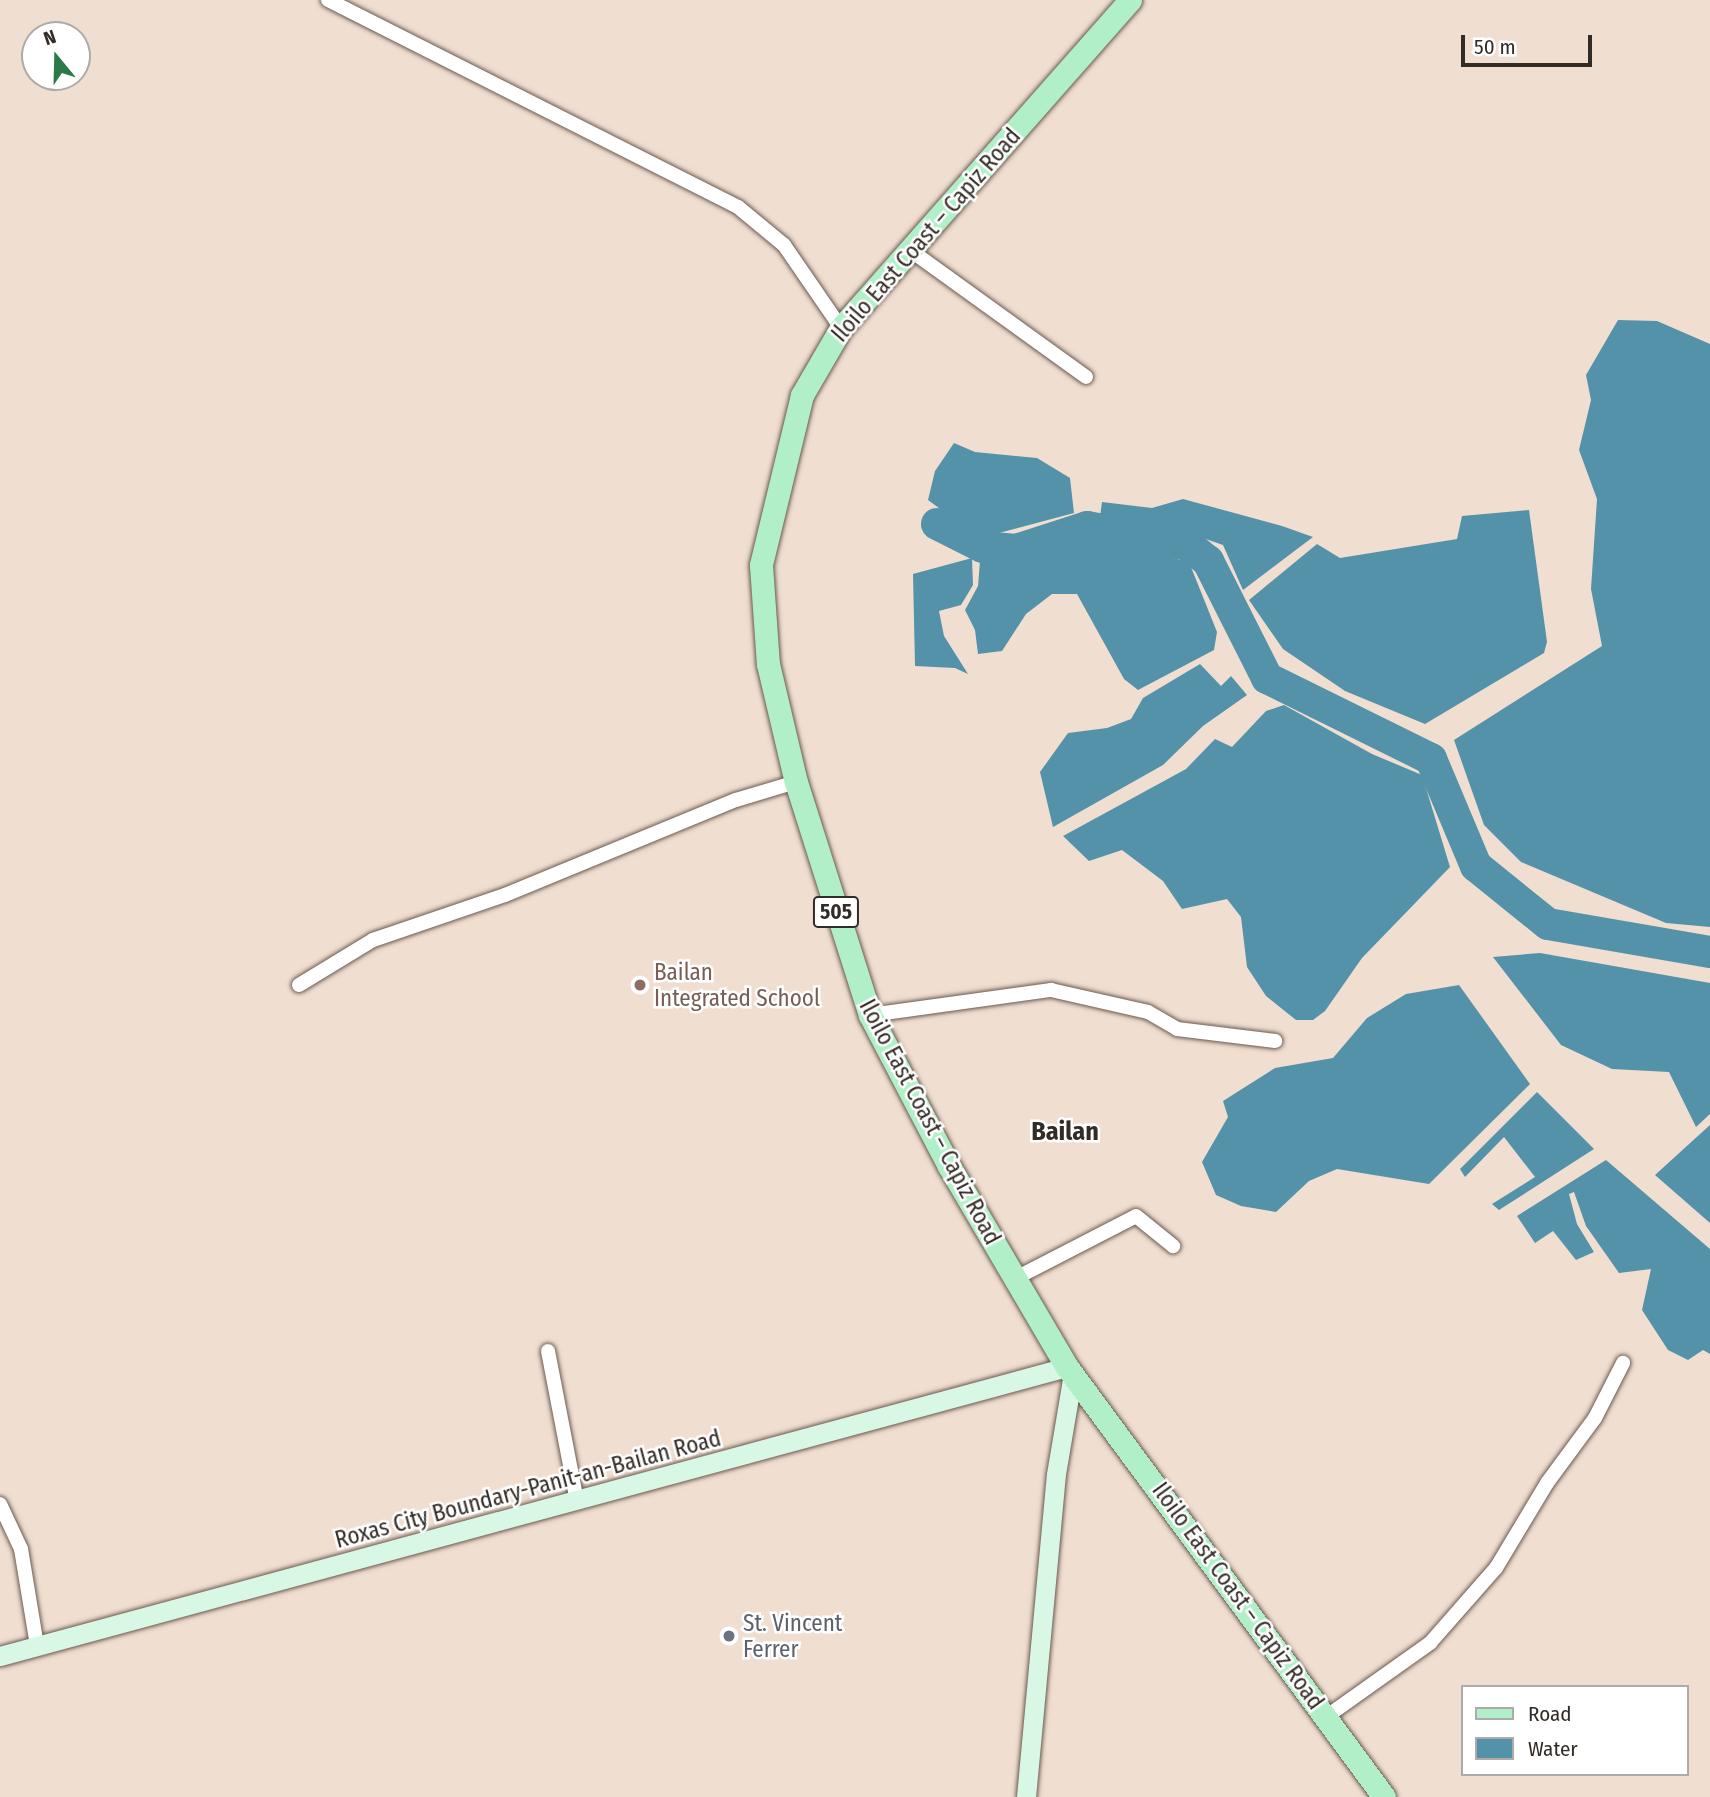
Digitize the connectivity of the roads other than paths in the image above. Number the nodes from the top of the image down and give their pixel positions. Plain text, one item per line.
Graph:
1 (328, 0) edge
2 (1130, 0) edge
3 (909, 250) junction
4 (841, 328) junction
5 (1086, 377) dead end
6 (796, 782) junction
7 (299, 985) dead end
8 (870, 1015) junction
9 (1275, 1041) dead end
10 (1173, 1246) dead end
11 (1014, 1279) junction
12 (548, 1351) dead end
13 (1623, 1363) dead end
14 (1070, 1371) junction
15 (577, 1501) junction
16 (0, 1504) edge
17 (37, 1646) junction
18 (0, 1656) edge
19 (1326, 1717) junction
20 (1026, 1797) edge
21 (1384, 1797) edge

1 - 4 street
2 - 3 main road, Iloilo East Coast – Capiz Road / 505
3 - 4 main road, Iloilo East Coast – Capiz Road / 505
3 - 5 street
4 - 6 main road, Iloilo East Coast – Capiz Road / 505
6 - 7 street
6 - 8 main road, Iloilo East Coast – Capiz Road / 505
8 - 9 street
8 - 11 main road, Iloilo East Coast – Capiz Road / 505
10 - 11 street
11 - 14 main road, Iloilo East Coast – Capiz Road / 505
12 - 15 street
13 - 19 street
14 - 15 main road, Roxas City Boundary-Panit-an-Bailan Road
14 - 19 main road, Iloilo East Coast – Capiz Road / 505
14 - 20 main road
15 - 17 main road, Roxas City Boundary-Panit-an-Bailan Road
16 - 17 street
17 - 18 main road, Roxas City Boundary-Panit-an-Bailan Road
19 - 21 main road, Iloilo East Coast – Capiz Road / 505

